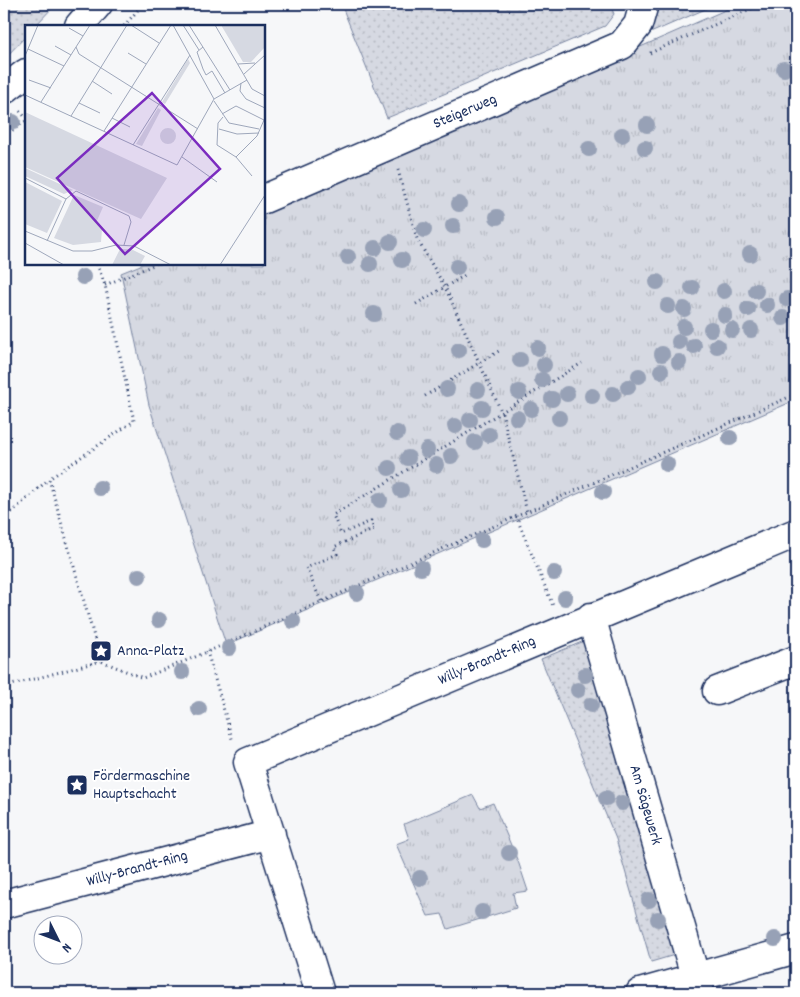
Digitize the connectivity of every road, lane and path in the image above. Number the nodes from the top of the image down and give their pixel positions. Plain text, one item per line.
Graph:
1 (98, 4) edge
2 (143, 4) edge
3 (644, 4) edge
4 (80, 25) edge
5 (125, 25) edge
6 (25, 74) edge
7 (4, 90) edge
8 (25, 122) edge
9 (4, 136) edge
10 (396, 162) dead end
11 (265, 199) edge
12 (98, 265) edge
13 (154, 265) edge
14 (467, 274) dead end
15 (106, 285) junction
16 (445, 287) junction
17 (416, 304) dead end
18 (499, 351) dead end
19 (479, 363) junction
20 (582, 363) dead end
21 (796, 394) edge
22 (425, 396) dead end
23 (502, 413) junction
24 (49, 478) junction
25 (527, 512) junction
26 (516, 516) junction
27 (4, 518) edge
28 (796, 533) edge
29 (321, 601) junction
30 (591, 617) junction
31 (562, 629) junction
32 (207, 651) junction
33 (796, 660) edge
34 (101, 661) junction
35 (4, 687) edge
36 (717, 691) dead end
37 (248, 762) junction
38 (270, 834) junction
39 (4, 904) edge
40 (796, 949) edge
41 (698, 985) edge
42 (320, 993) edge
43 (640, 993) edge

1 - 4 street
2 - 5 path
3 - 11 street, Steigerweg
6 - 7 street
8 - 9 path
10 - 16 path
12 - 15 path
13 - 15 path
14 - 16 path
15 - 24 path
16 - 17 path
16 - 19 path
18 - 19 path
19 - 22 path
19 - 23 path
20 - 23 path
21 - 25 path
23 - 25 path
23 - 29 path
24 - 27 path
24 - 34 path
25 - 26 path
26 - 29 path
26 - 31 path
28 - 30 street, Willy-Brandt-Ring
29 - 32 path
30 - 31 street, Willy-Brandt-Ring
30 - 41 street, Am Sägewerk
31 - 37 street, Willy-Brandt-Ring
32 - 34 path
32 - 37 path
33 - 36 street
34 - 35 path
37 - 38 street
38 - 39 street, Willy-Brandt-Ring
38 - 42 street
40 - 41 street
41 - 43 street

